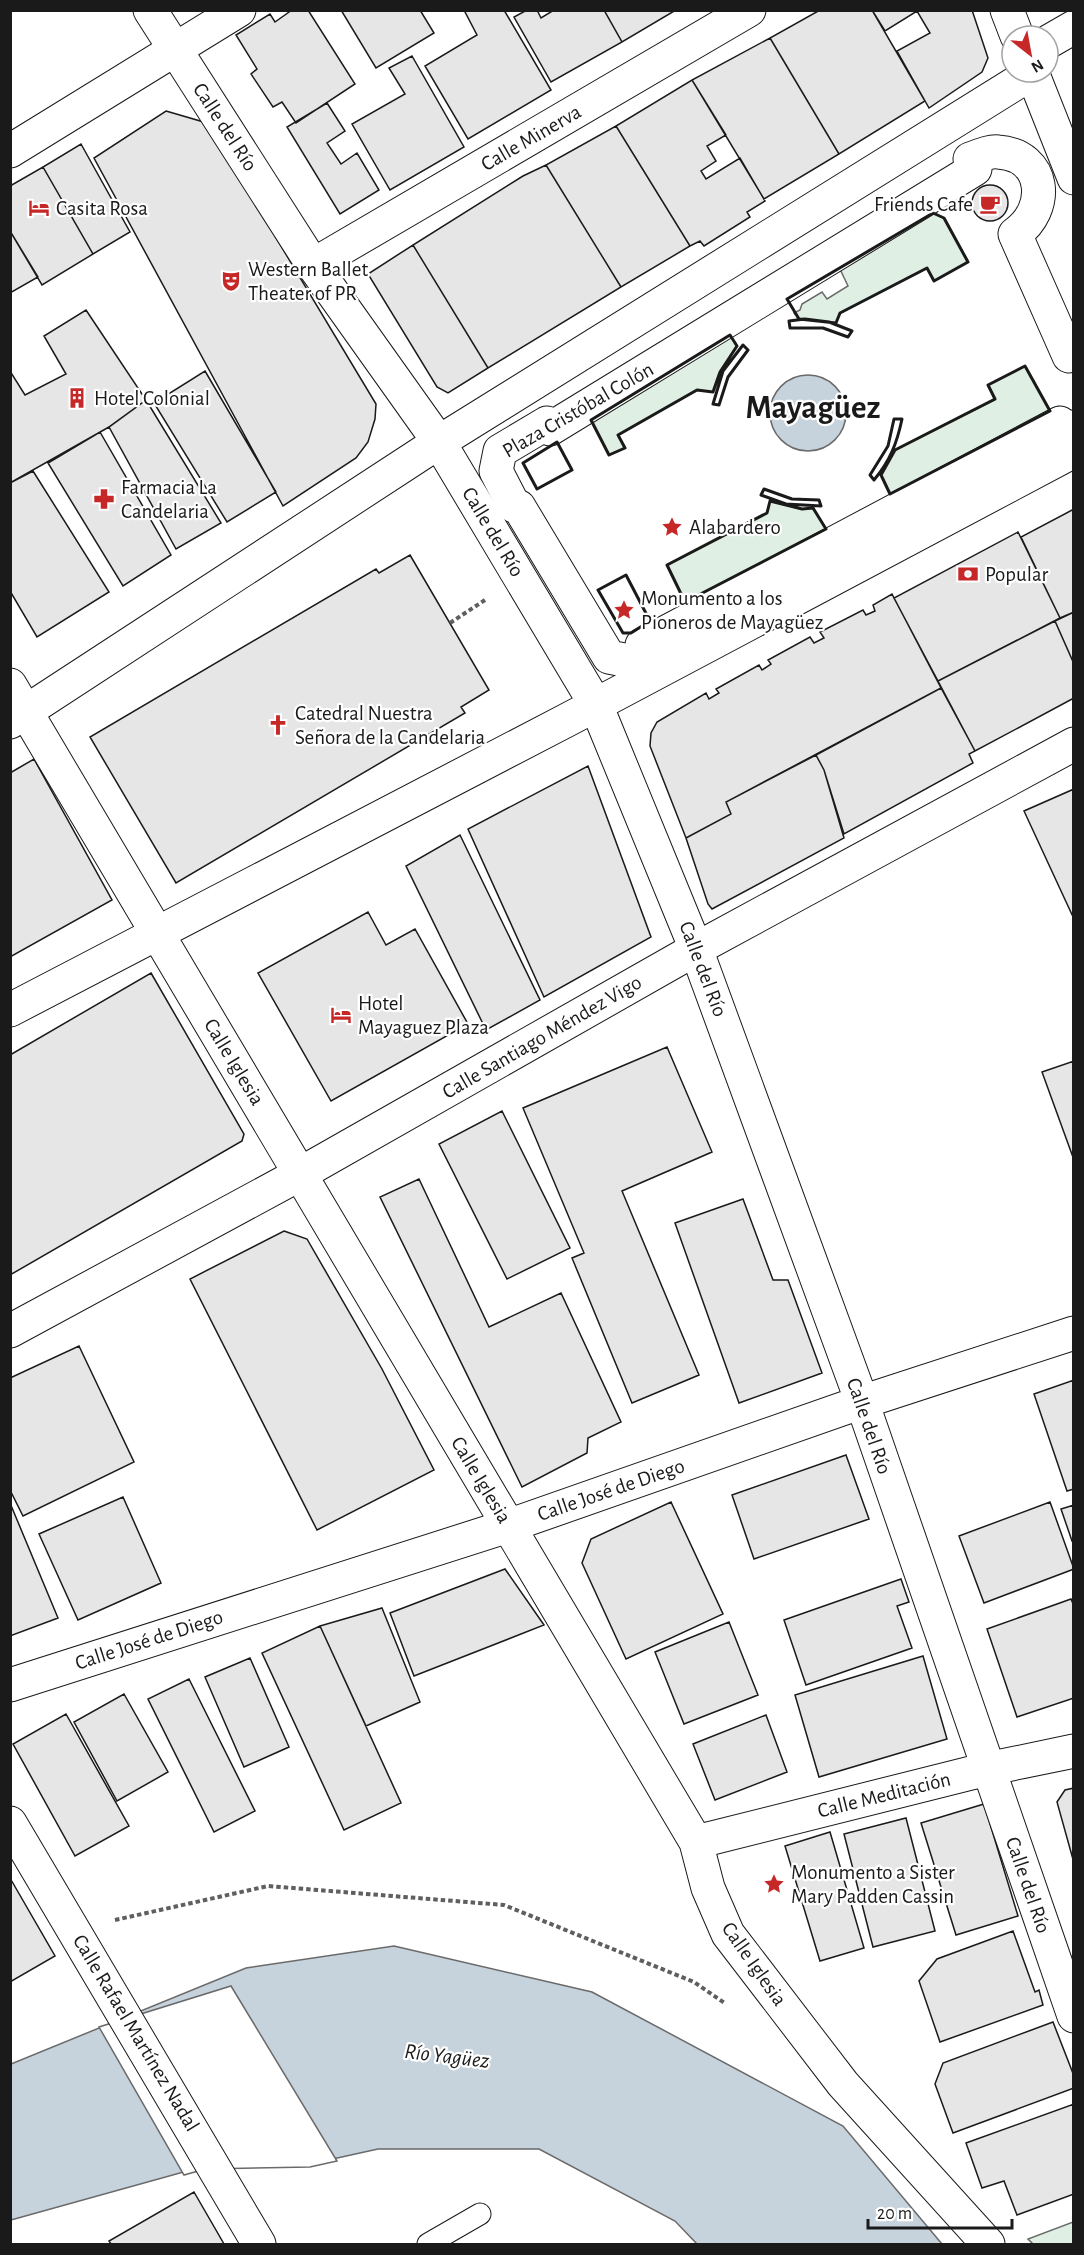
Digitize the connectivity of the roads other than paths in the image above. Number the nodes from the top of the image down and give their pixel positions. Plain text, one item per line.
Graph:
1 (150, 10) edge
2 (239, 10) edge
3 (750, 10) edge
4 (1074, 27) edge
5 (1060, 35) edge
6 (175, 50) junction
7 (1014, 84) edge
8 (1036, 84) edge
9 (10, 151) edge
10 (1074, 178) edge
11 (313, 265) junction
12 (1074, 352) edge
13 (1074, 427) edge
14 (440, 442) junction
15 (1074, 451) edge
16 (10, 685) edge
17 (596, 705) junction
18 (19, 717) edge
19 (1074, 744) edge
20 (157, 932) junction
21 (696, 949) junction
22 (10, 1010) edge
23 (300, 1174) junction
24 (10, 1331) edge
25 (1074, 1333) edge
26 (862, 1402) junction
27 (508, 1526) junction
28 (10, 1685) edge
29 (1074, 1751) edge
30 (987, 1769) junction
31 (10, 1823) edge
32 (696, 1842) junction
33 (1074, 2016) edge
34 (480, 2214) dead end
35 (259, 2244) edge
36 (428, 2244) edge
37 (988, 2244) edge

1 - 6 street, Calle del Río
2 - 6 street
3 - 11 street, Calle Minerva
4 - 5 street
6 - 9 street
6 - 11 street, Calle del Río
7 - 14 street
8 - 10 street
11 - 14 street, Calle del Río
12 - 13 street, Plaza Cristóbal Colón
14 - 17 street, Calle del Río
14 - 18 street
15 - 17 street
16 - 18 street, Calle Iglesia
17 - 20 street
17 - 21 street, Calle del Río
18 - 20 street, Calle Iglesia
19 - 21 street, Calle Santiago Méndez Vigo
20 - 22 street
20 - 23 street, Calle Iglesia
21 - 23 street, Calle Santiago Méndez Vigo
21 - 26 street, Calle del Río
23 - 24 street, Calle Santiago Méndez Vigo
23 - 27 street, Calle Iglesia
25 - 26 street, Calle José de Diego
26 - 27 street, Calle José de Diego
26 - 30 street, Calle del Río
27 - 28 street, Calle José de Diego
27 - 32 street, Calle Iglesia
29 - 30 street, Calle Meditación
30 - 32 street, Calle Meditación
30 - 33 street, Calle del Río
31 - 35 street, Calle Rafael Martínez Nadal
32 - 37 street, Calle Iglesia
34 - 36 lane

